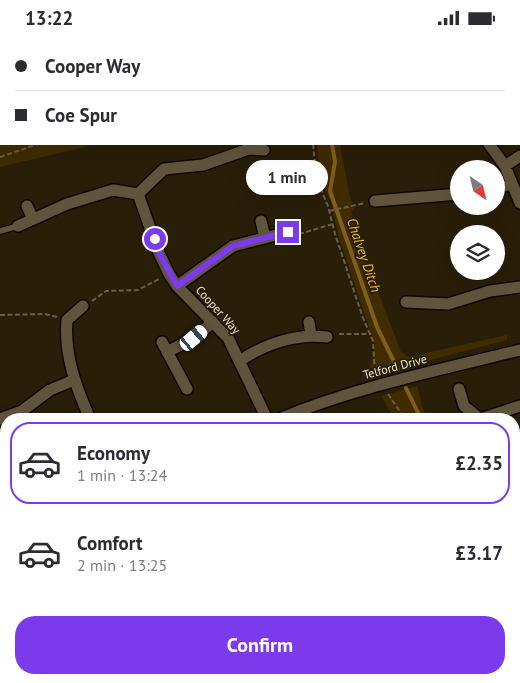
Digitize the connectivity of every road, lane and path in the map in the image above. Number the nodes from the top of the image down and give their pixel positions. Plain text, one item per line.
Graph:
1 (35, 145) edge
2 (313, 145) edge
3 (489, 145) edge
4 (264, 150) dead end
5 (520, 156) edge
6 (0, 157) edge
7 (501, 160) edge
8 (505, 165) joint
9 (511, 184) junction
10 (505, 186) edge
11 (138, 193) junction
12 (450, 195) edge
13 (375, 201) joint
14 (520, 203) edge
15 (27, 206) dead end
16 (329, 211) junction
17 (33, 219) junction
18 (261, 221) dead end
19 (333, 224) junction
20 (18, 226) joint
21 (0, 231) edge
22 (288, 232) joint
23 (265, 238) junction
24 (169, 274) junction
25 (177, 286) junction
26 (520, 287) edge
27 (406, 302) dead end
28 (83, 306) joint
29 (0, 315) edge
30 (67, 320) junction
31 (213, 321) junction
32 (309, 322) dead end
33 (371, 334) junction
34 (311, 335) junction
35 (327, 337) joint
36 (520, 350) edge
37 (241, 361) junction
38 (74, 380) junction
39 (377, 385) junction
40 (187, 389) dead end
41 (459, 389) dead end
42 (520, 406) edge
43 (16, 413) edge
44 (88, 413) edge
45 (264, 413) edge
46 (293, 413) edge
47 (401, 413) edge
48 (473, 413) edge
49 (498, 413) edge

1 - 6 path
2 - 16 path
3 - 7 street
4 - 11 street
5 - 8 street
8 - 9 street
9 - 10 street
9 - 14 street
11 - 17 street
11 - 24 street, Cooper Way
12 - 13 street
13 - 16 path
15 - 17 street
16 - 19 path
17 - 20 street
18 - 23 street
19 - 22 path
19 - 33 path
20 - 21 lane
22 - 23 street
23 - 25 street
24 - 25 street, Cooper Way
24 - 28 path
25 - 31 street, Cooper Way
26 - 27 street
28 - 30 street
29 - 30 path
30 - 38 street
31 - 37 street, Cooper Way
31 - 40 street
32 - 34 street
33 - 35 path
33 - 39 path
34 - 35 street
34 - 37 street
36 - 39 street, Telford Drive
37 - 45 street, Cooper Way
38 - 43 street
38 - 44 street
39 - 46 street, Telford Drive
39 - 47 path
41 - 48 street
42 - 49 street

